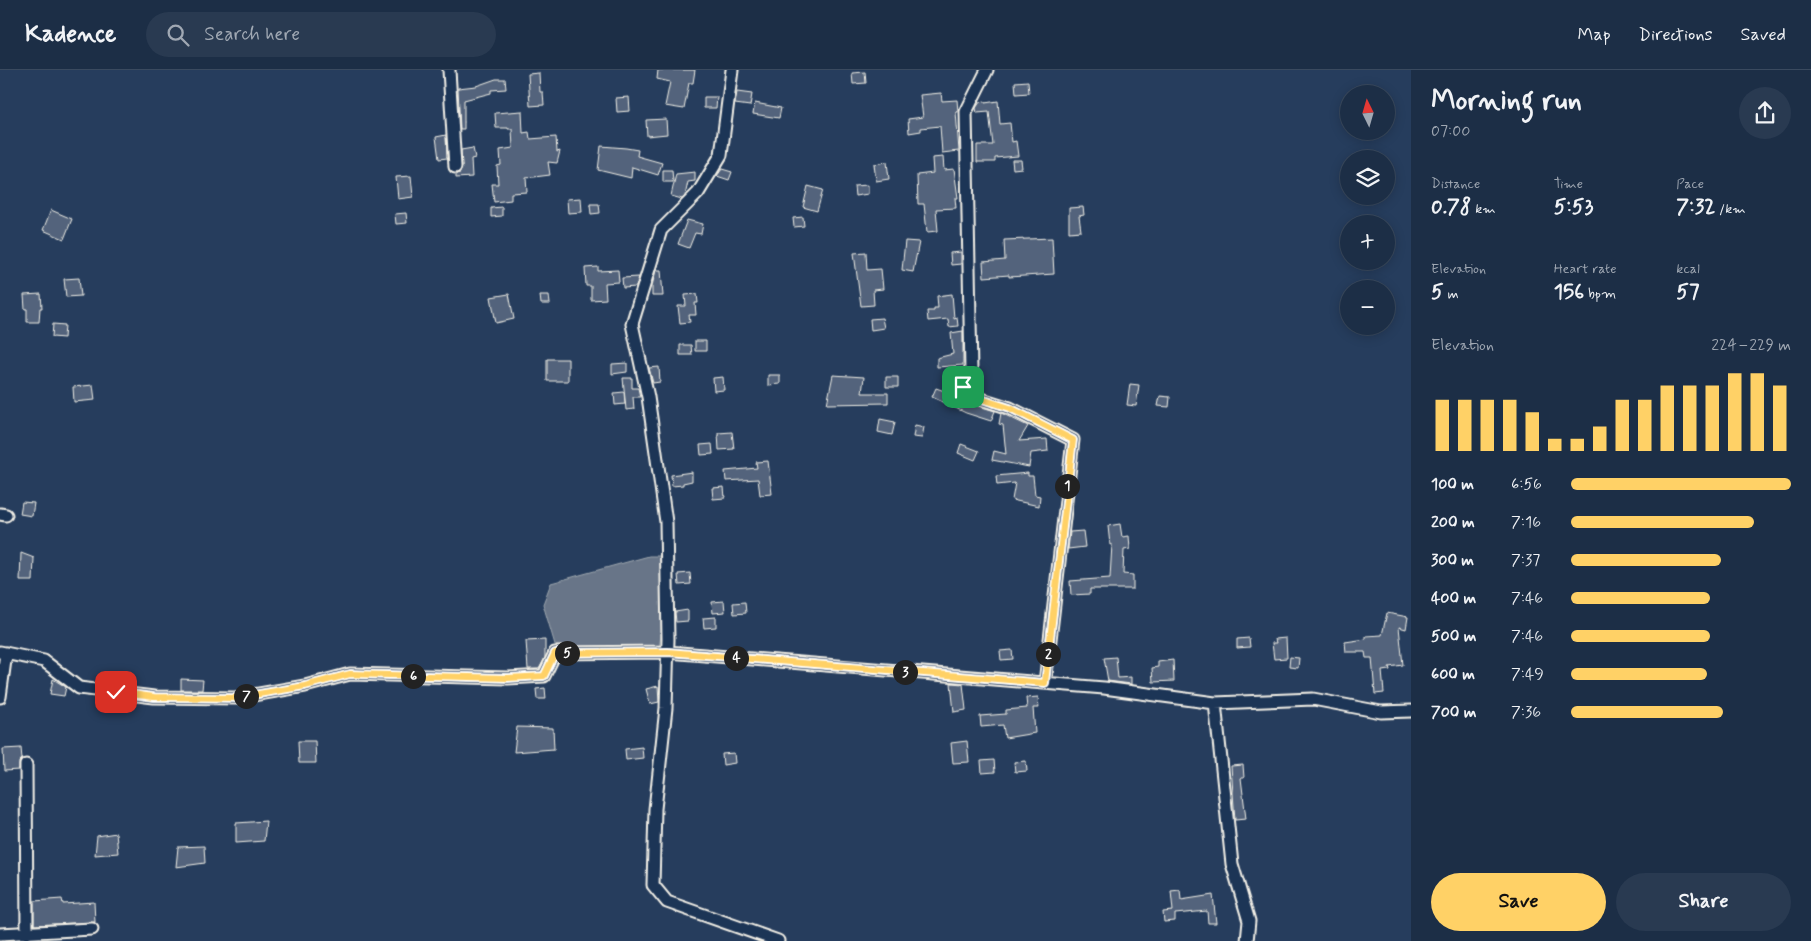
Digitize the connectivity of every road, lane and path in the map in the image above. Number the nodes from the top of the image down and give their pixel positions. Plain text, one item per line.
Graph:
1 (449, 70) edge
2 (732, 70) edge
3 (987, 70) edge
4 (455, 167) dead end
5 (668, 652) junction
6 (3, 653) edge
7 (1045, 683) junction
8 (0, 697) edge
9 (1214, 703) junction
10 (1411, 711) edge
11 (26, 765) dead end
12 (92, 929) dead end
13 (0, 934) edge
14 (27, 934) junction
15 (40, 937) edge
16 (778, 941) edge
17 (1247, 941) edge

1 - 4 street
2 - 5 street
3 - 7 street
5 - 6 street
5 - 7 street
5 - 16 street
6 - 8 street
7 - 9 street
9 - 10 street
9 - 17 street
11 - 14 street
12 - 15 street
13 - 14 street
14 - 15 street

